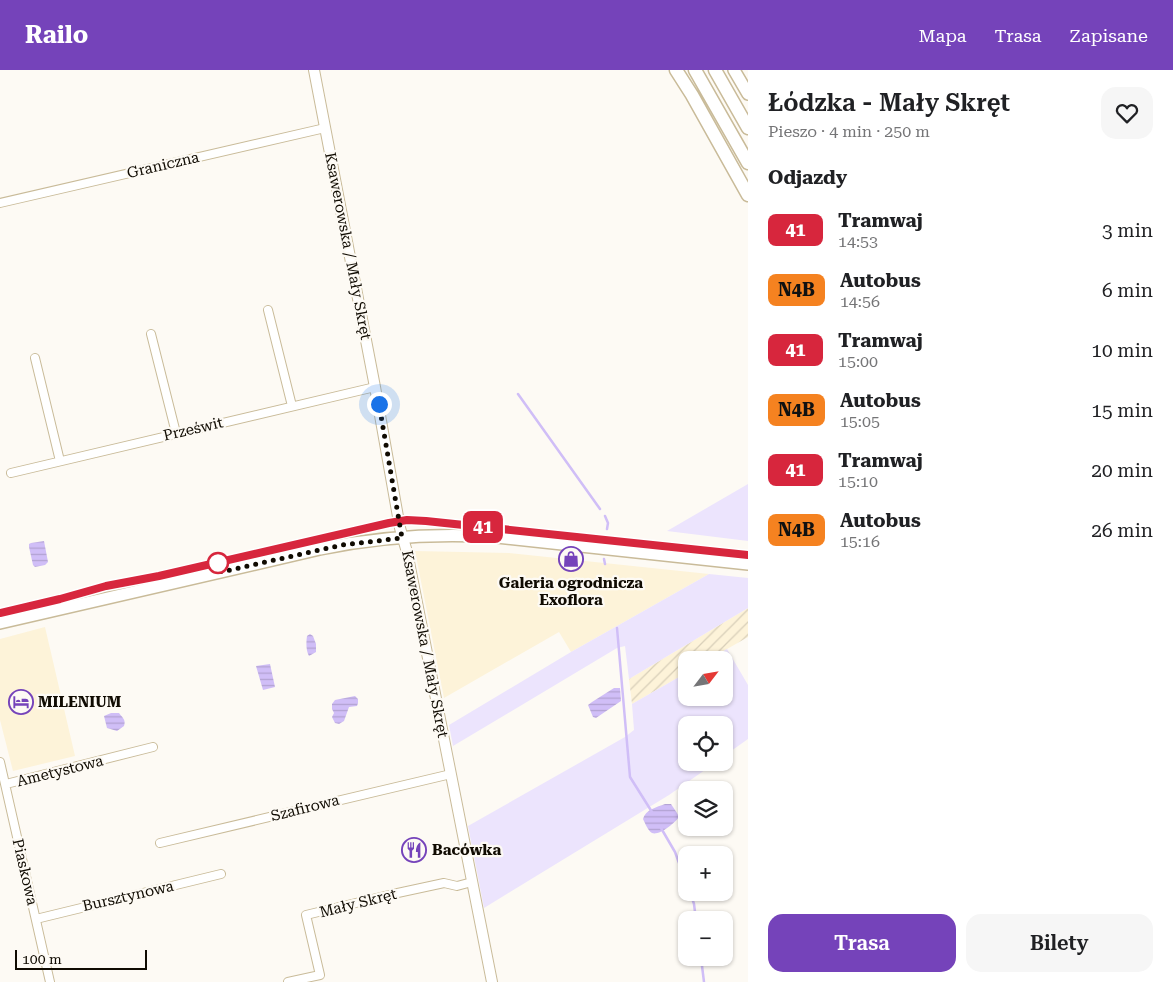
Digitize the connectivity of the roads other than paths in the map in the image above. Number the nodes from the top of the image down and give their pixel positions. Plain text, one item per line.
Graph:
1 (314, 70) edge
2 (676, 70) edge
3 (695, 70) edge
4 (715, 70) edge
5 (734, 70) edge
6 (748, 94) edge
7 (325, 128) junction
8 (748, 128) edge
9 (748, 163) edge
10 (748, 195) edge
11 (0, 203) edge
12 (268, 310) dead end
13 (151, 334) dead end
14 (35, 358) dead end
15 (376, 386) junction
16 (292, 406) junction
17 (176, 433) junction
18 (60, 460) junction
19 (11, 473) dead end
20 (402, 538) junction
21 (748, 564) edge
22 (0, 623) edge
23 (154, 747) dead end
24 (0, 762) edge
25 (451, 774) junction
26 (6, 784) junction
27 (160, 843) dead end
28 (221, 874) dead end
29 (472, 882) junction
30 (36, 919) junction
31 (50, 982) edge
32 (288, 982) edge
33 (492, 982) edge

1 - 7 street, Ksawerowska / Mały Skręt
2 - 10 main road
3 - 9 main road
4 - 8 main road
5 - 6 main road
7 - 11 street, Graniczna
7 - 15 street, Ksawerowska / Mały Skręt
12 - 16 street
13 - 17 street
14 - 18 street
15 - 16 street, Prześwit
15 - 20 street, Ksawerowska / Mały Skręt
16 - 17 street, Prześwit
17 - 18 street, Prześwit
18 - 19 street, Prześwit
20 - 21 main road
20 - 22 main road
20 - 25 street, Ksawerowska / Mały Skręt
23 - 26 street, Ametystowa
24 - 26 street, Piaskowa
25 - 27 street, Szafirowa
25 - 29 street, Ksawerowska / Mały Skręt
26 - 30 street, Piaskowa
28 - 30 street, Bursztynowa
29 - 32 street, Mały Skręt
29 - 33 street, Ksawerowska / Mały Skręt
30 - 31 street, Piaskowa

